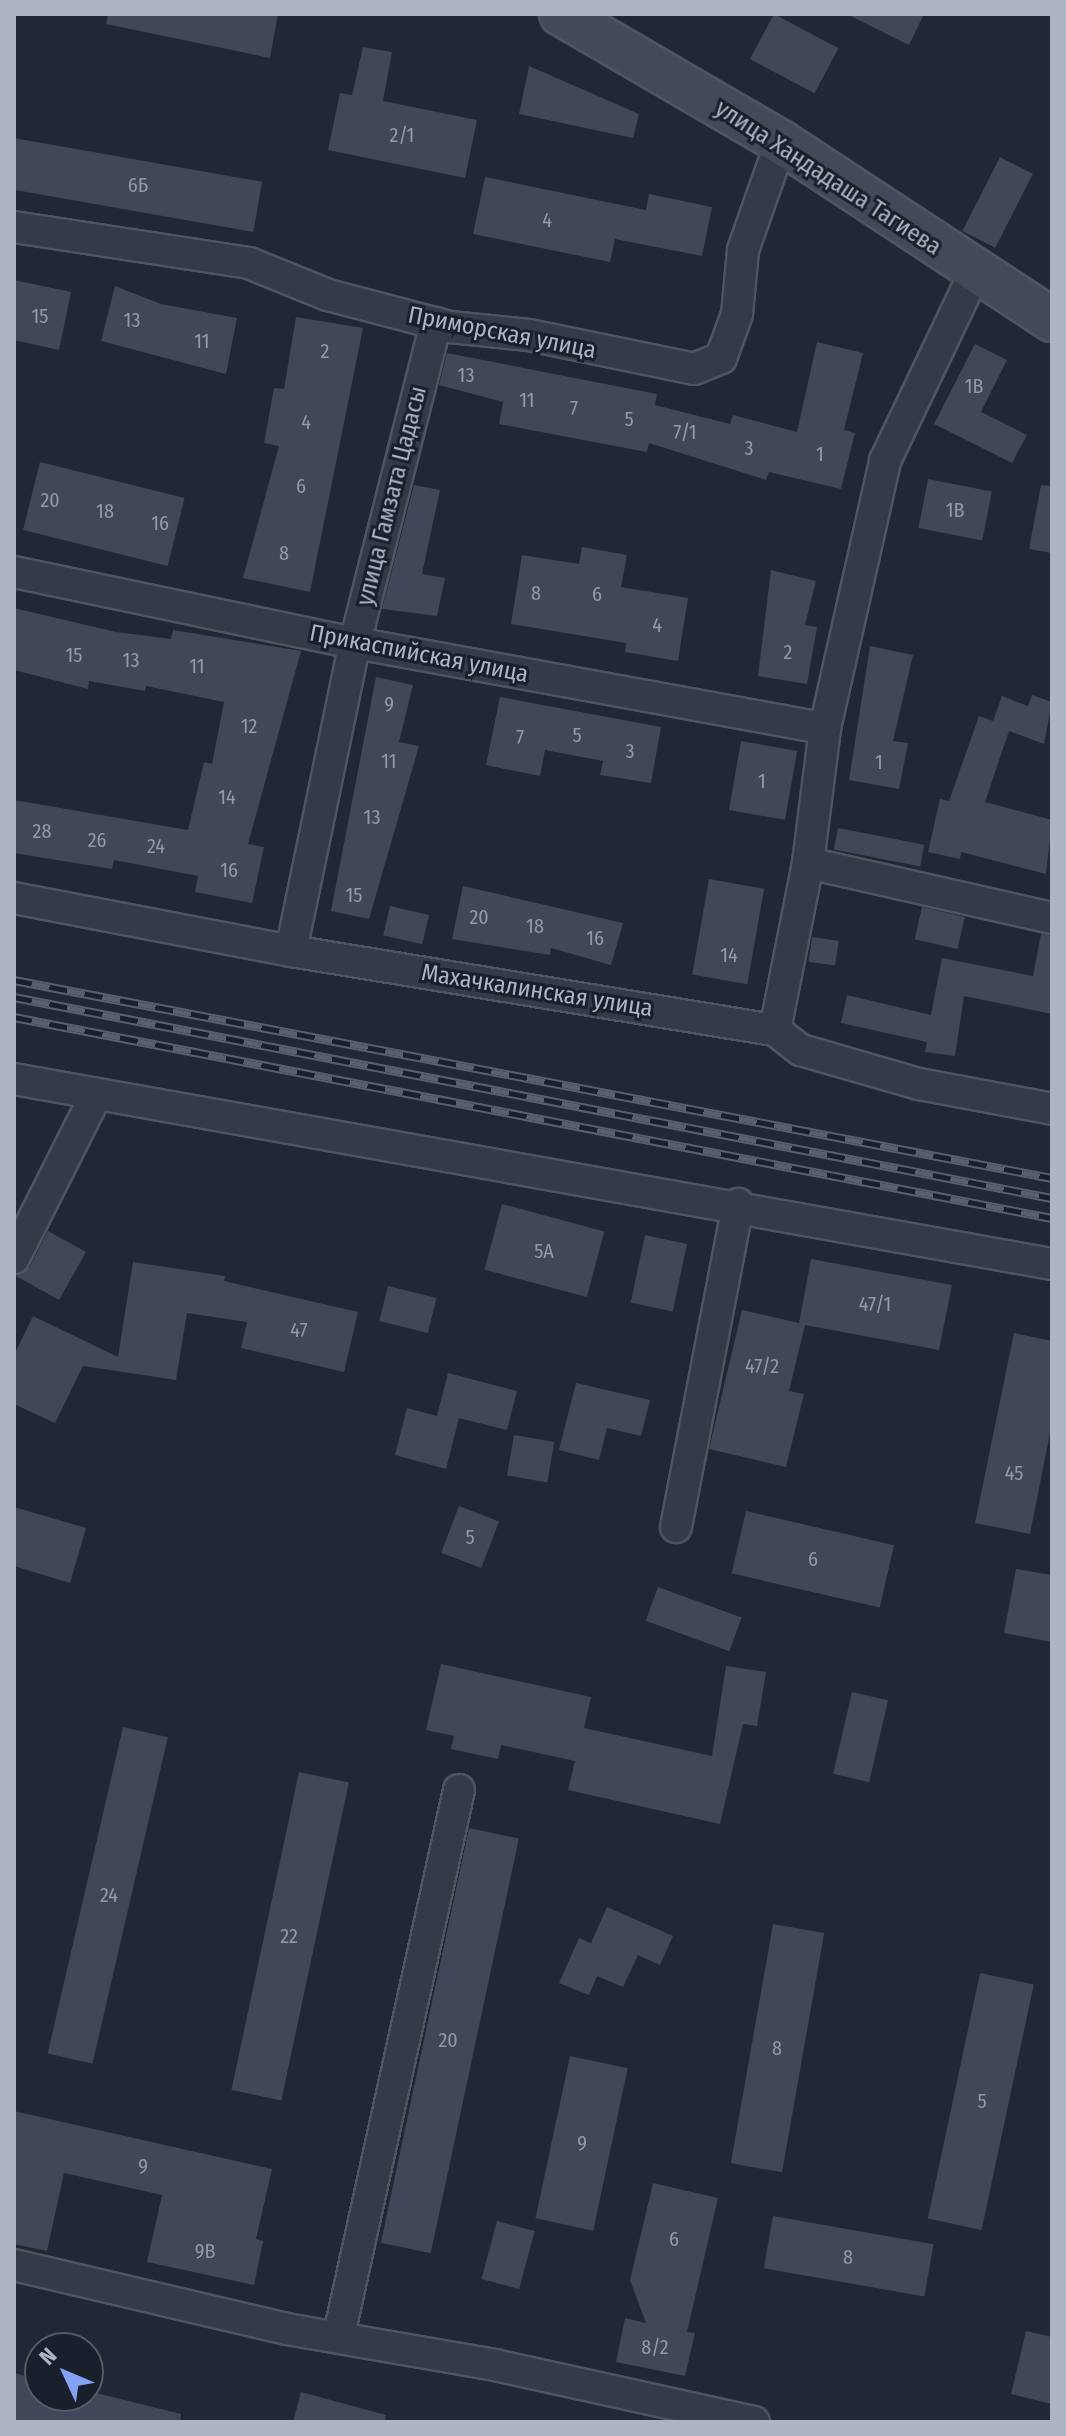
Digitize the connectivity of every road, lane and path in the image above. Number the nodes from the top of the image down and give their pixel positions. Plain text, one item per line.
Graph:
1 (561, 14) edge
2 (568, 14) edge
3 (782, 140) junction
4 (14, 227) edge
5 (974, 273) junction
6 (1052, 319) edge
7 (436, 323) junction
8 (14, 572) edge
9 (355, 643) junction
10 (825, 728) junction
11 (808, 863) junction
12 (14, 898) edge
13 (1052, 918) edge
14 (291, 951) junction
15 (775, 1030) junction
16 (14, 1079) edge
17 (95, 1097) junction
18 (1052, 1109) edge
19 (738, 1204) junction
20 (14, 1258) edge
21 (1052, 1264) edge
22 (676, 1527) dead end
23 (459, 1790) dead end
24 (14, 2265) edge
25 (339, 2335) junction
26 (754, 2422) edge

1 - 3 street, улица Хандадаша Тагиева
2 - 3 street, улица Хандадаша Тагиева
3 - 5 street, улица Хандадаша Тагиева
3 - 7 street, Приморская улица
4 - 7 street, Приморская улица
5 - 6 street, улица Хандадаша Тагиева
5 - 10 street
7 - 9 street, улица Гамзата Цадасы
8 - 9 street, Прикаспийская улица
9 - 10 street, Прикаспийская улица
9 - 14 street, улица Гамзата Цадасы
10 - 11 street
11 - 13 street
11 - 15 street
12 - 14 street, Махачкалинская улица
14 - 15 street, Махачкалинская улица
15 - 18 street, Махачкалинская улица
16 - 17 street
17 - 19 street
17 - 20 street
19 - 21 street
19 - 22 street
23 - 25 street
24 - 25 street
25 - 26 street

